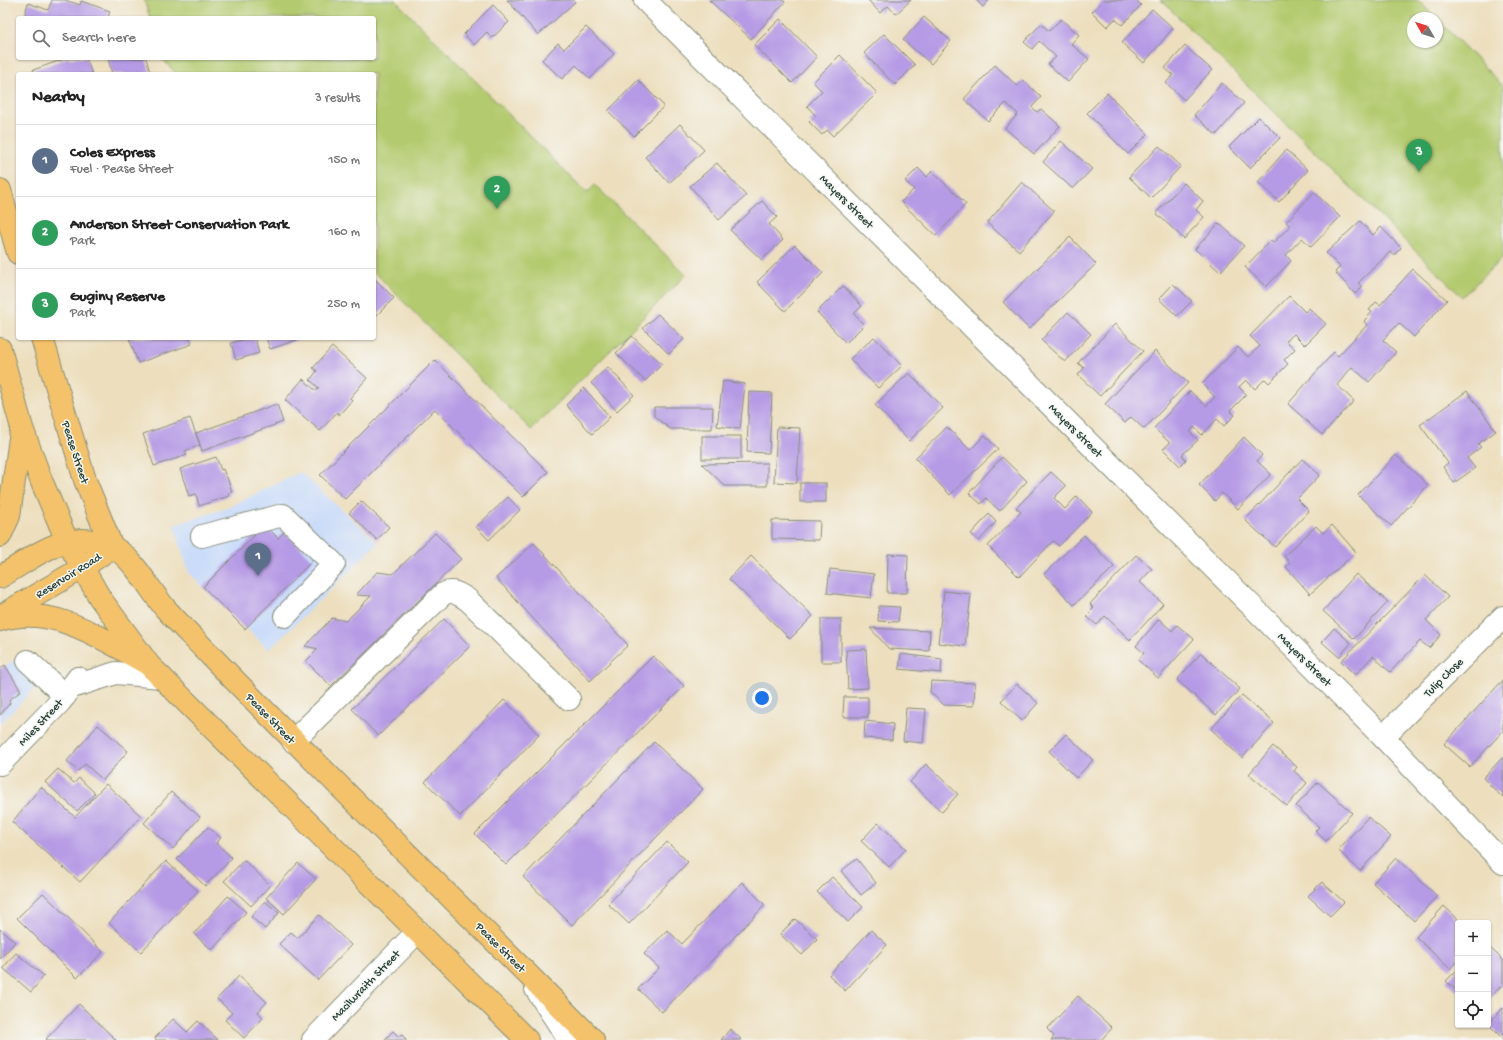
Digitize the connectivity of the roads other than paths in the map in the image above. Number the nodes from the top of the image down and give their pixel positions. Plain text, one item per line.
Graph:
1 (645, 0) edge
2 (0, 190) edge
3 (16, 246) edge
4 (43, 340) edge
5 (0, 349) edge
6 (22, 428) junction
7 (0, 536) edge
8 (202, 536) dead end
9 (67, 541) junction
10 (112, 547) junction
11 (82, 568) junction
12 (0, 578) edge
13 (286, 616) dead end
14 (0, 617) edge
15 (1503, 617) edge
16 (0, 620) edge
17 (28, 661) dead end
18 (155, 671) junction
19 (72, 687) junction
20 (569, 699) dead end
21 (1383, 737) junction
22 (293, 741) junction
23 (0, 764) edge
24 (1503, 863) edge
25 (418, 931) junction
26 (524, 969) junction
27 (313, 1040) edge
28 (527, 1040) edge
29 (569, 1040) edge
30 (593, 1040) edge

1 - 21 street, Mayers Street
2 - 3 main road
4 - 10 main road, Pease Street
5 - 6 main road
6 - 7 main road
6 - 9 main road
8 - 13 street
9 - 10 main road, Reservoir Road
9 - 11 main road
9 - 12 main road, Reservoir Road
10 - 11 main road, Reservoir Road
10 - 22 main road, Pease Street
11 - 14 main road, Reservoir Road
11 - 18 main road
15 - 21 street, Tulip Close
16 - 18 main road
17 - 19 street
18 - 19 street
18 - 25 main road
19 - 23 street, Miles Street
20 - 22 street
21 - 24 street, Mayers Street
22 - 26 main road, Pease Street
25 - 27 street, Macilwraith Street
25 - 28 main road
26 - 29 street
26 - 30 main road, Pease Street

